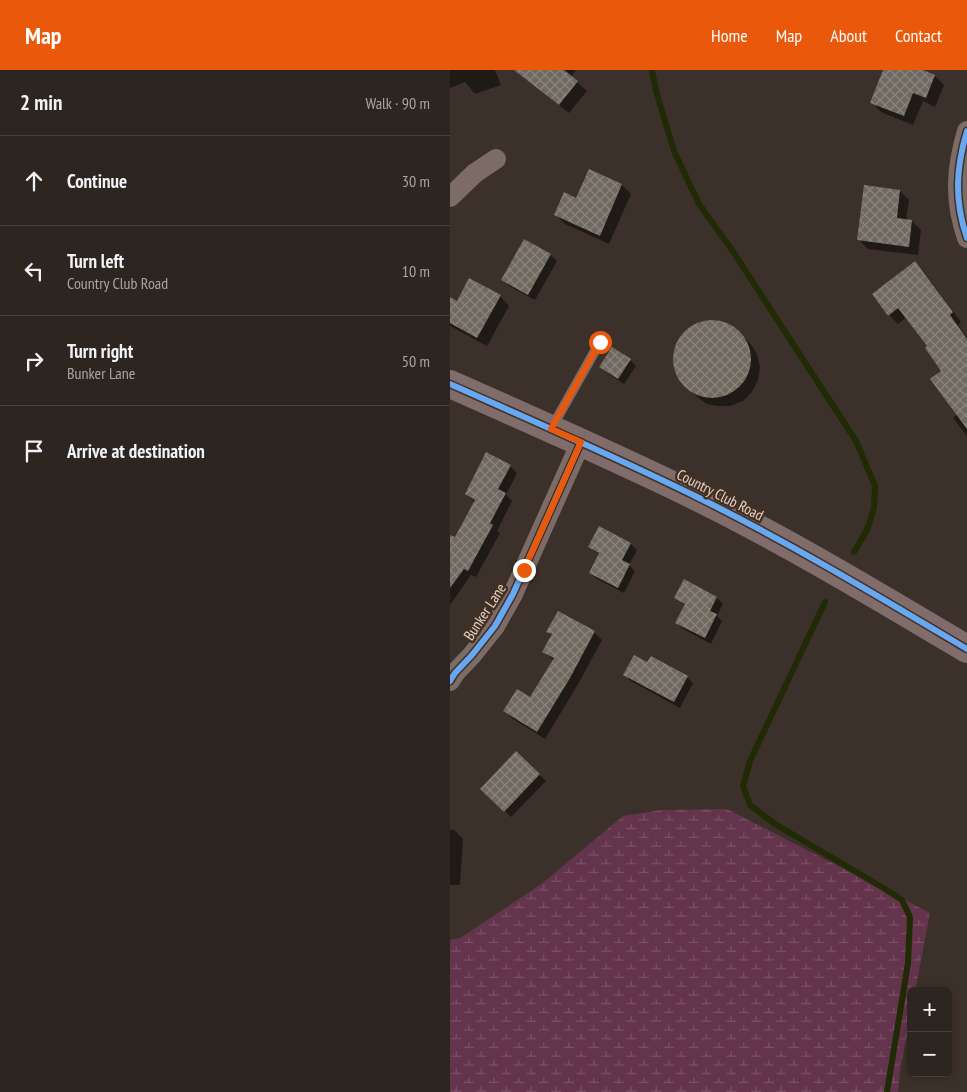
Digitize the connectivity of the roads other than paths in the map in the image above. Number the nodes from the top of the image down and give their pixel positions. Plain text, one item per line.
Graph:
1 (967, 130) edge
2 (496, 159) dead end
3 (450, 197) edge
4 (967, 238) edge
5 (600, 342) dead end
6 (450, 384) edge
7 (551, 429) junction
8 (581, 442) junction
9 (967, 649) edge
10 (450, 682) edge

1 - 4 street
2 - 3 street
5 - 7 lane
6 - 7 street, Country Club Road
7 - 8 street, Country Club Road
8 - 9 street, Country Club Road
8 - 10 street, Bunker Lane

